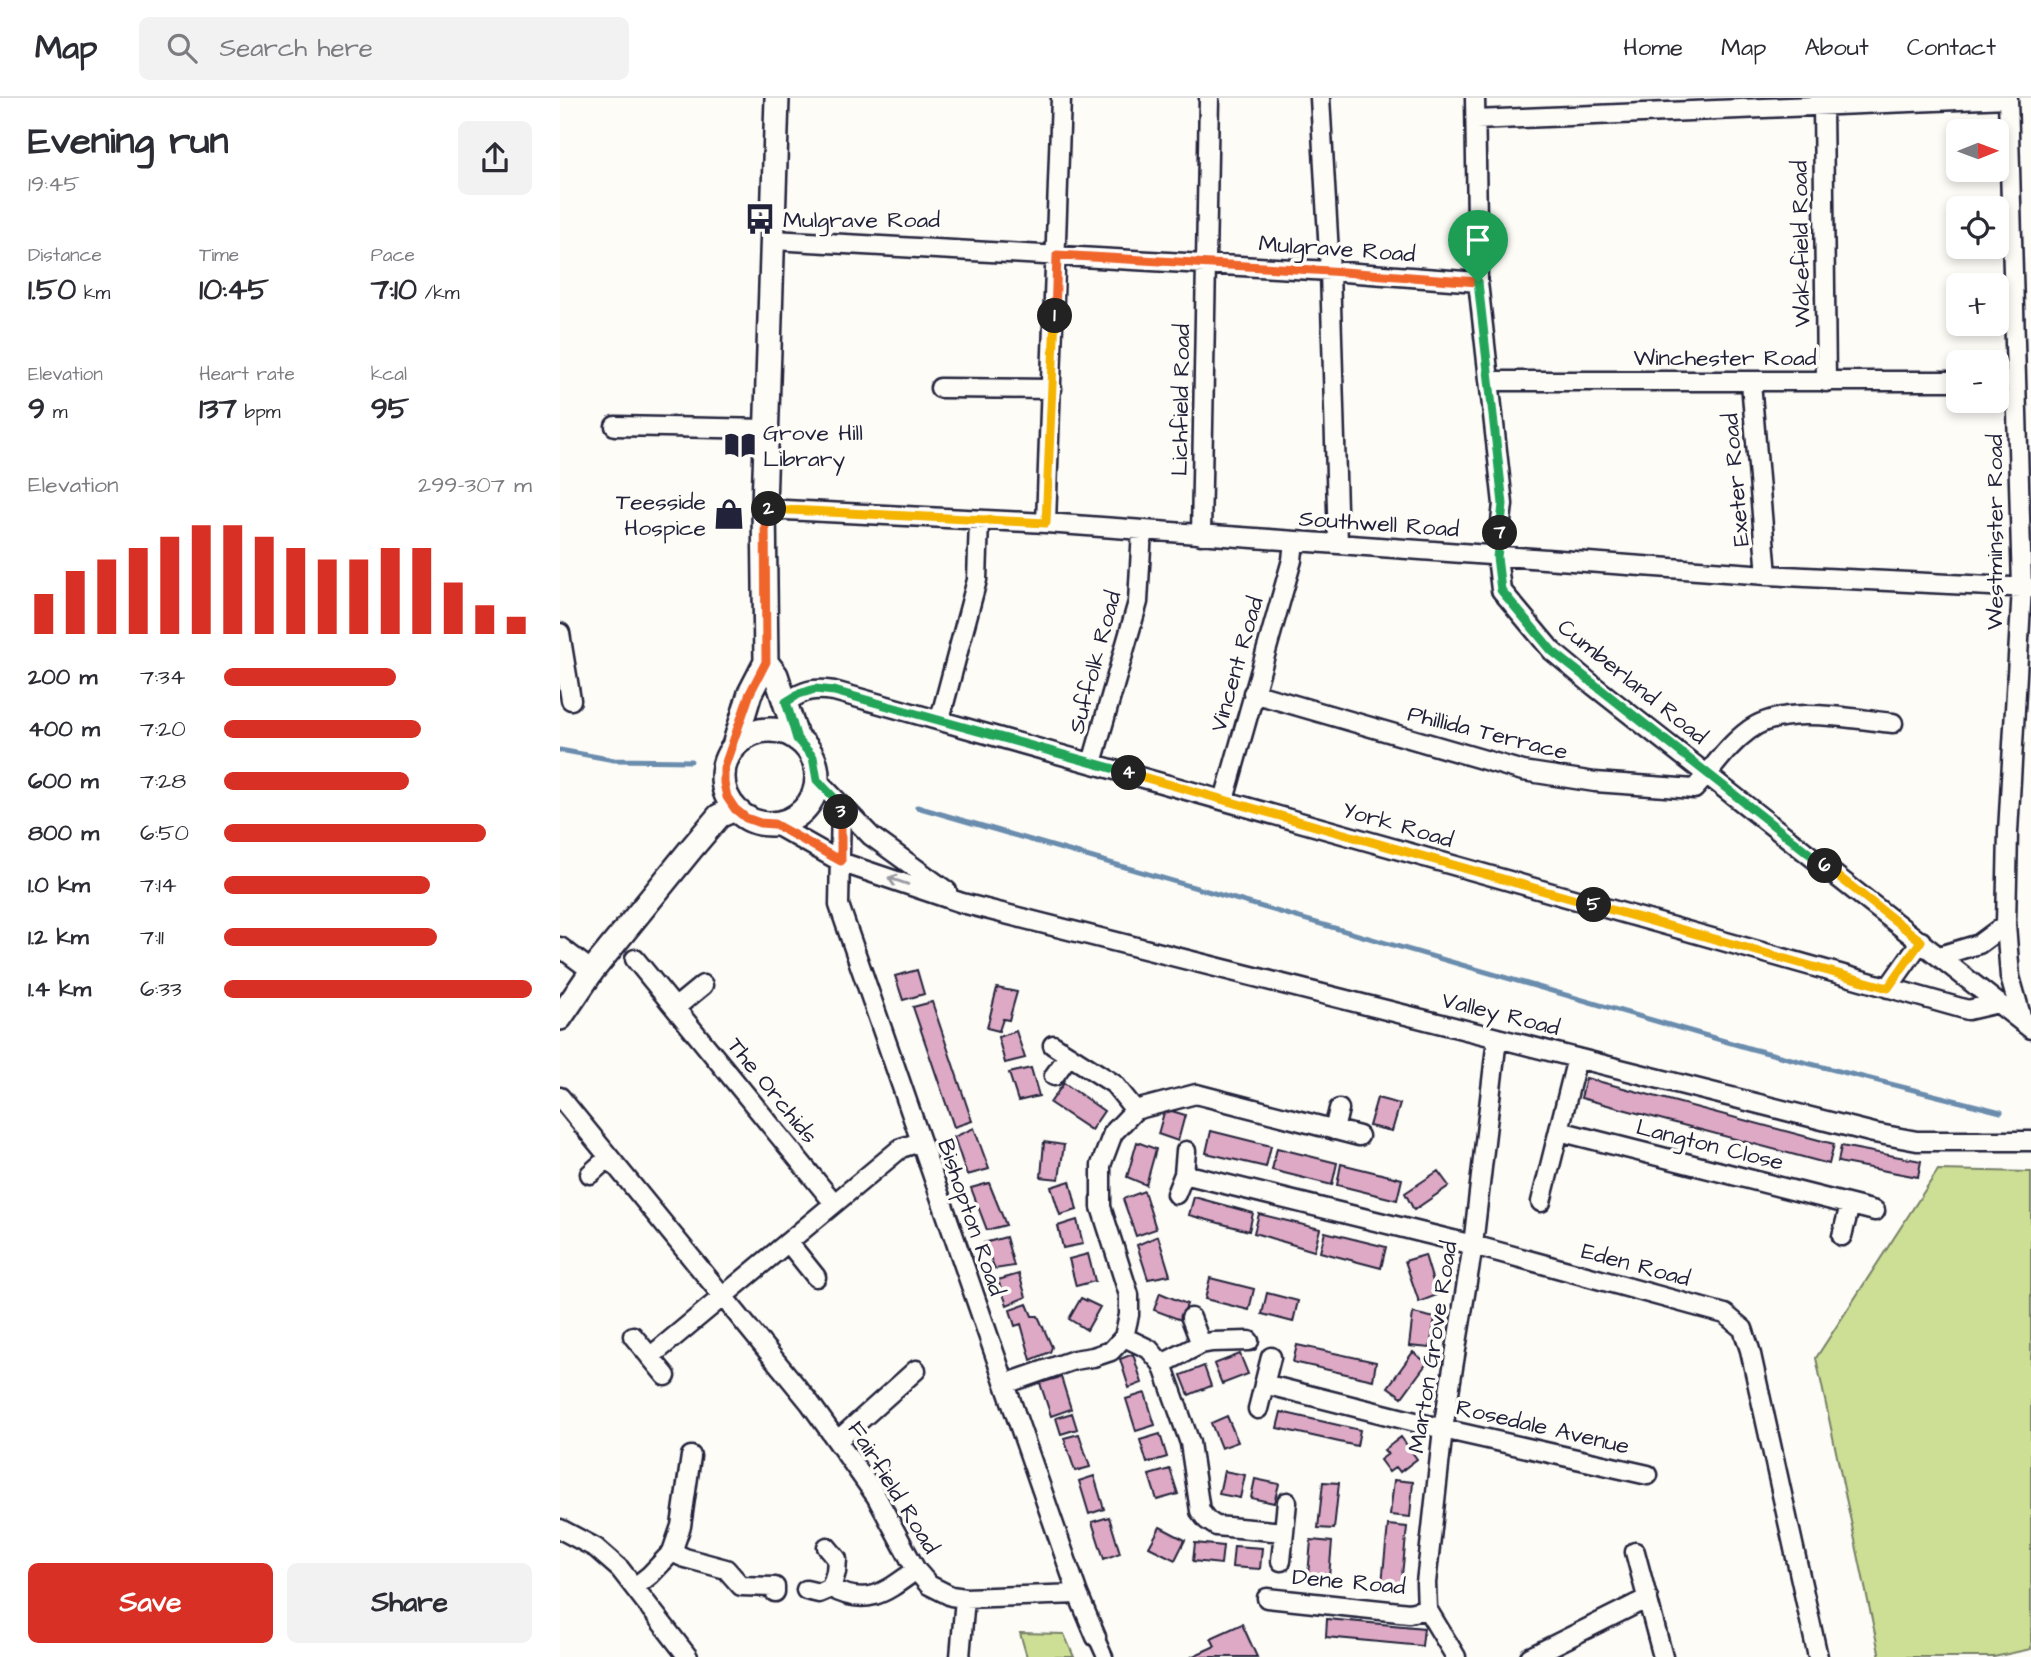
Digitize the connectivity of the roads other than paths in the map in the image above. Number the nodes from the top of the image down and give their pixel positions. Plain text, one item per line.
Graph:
1 (777, 98) edge
2 (1061, 98) edge
3 (1209, 98) edge
4 (1320, 98) edge
5 (1475, 98) edge
6 (2008, 98) edge
7 (1823, 105) junction
8 (1476, 120) junction
9 (773, 240) junction
10 (1057, 255) junction
11 (1207, 265) junction
12 (1330, 271) junction
13 (1478, 282) junction
14 (2009, 380) edge
15 (2016, 380) junction
16 (1491, 381) junction
17 (1946, 381) edge
18 (1751, 382) junction
19 (1826, 382) junction
20 (940, 388) dead end
21 (1052, 389) junction
22 (615, 426) dead end
23 (768, 429) junction
24 (765, 509) junction
25 (979, 520) junction
26 (1046, 523) junction
27 (1142, 530) junction
28 (1201, 535) junction
29 (1294, 541) junction
30 (1338, 543) junction
31 (1497, 557) junction
32 (1767, 575) junction
33 (2027, 588) edge
34 (560, 633) edge
35 (766, 662) junction
36 (1253, 693) junction
37 (571, 700) dead end
38 (786, 702) junction
39 (940, 719) junction
40 (1892, 723) dead end
41 (797, 739) junction
42 (733, 749) junction
43 (1092, 763) junction
44 (1708, 774) junction
45 (817, 780) junction
46 (1224, 800) junction
47 (841, 805) junction
48 (735, 809) junction
49 (774, 824) junction
50 (841, 861) junction
51 (962, 903) junction
52 (2006, 925) junction
53 (1921, 941) junction
54 (560, 947) edge
55 (1939, 956) junction
56 (635, 959) dead end
57 (592, 971) junction
58 (703, 985) dead end
59 (1888, 988) junction
60 (1998, 1003) junction
61 (675, 1008) junction
62 (560, 1018) edge
63 (2027, 1026) edge
64 (1497, 1038) junction
65 (1053, 1045) dead end
66 (1069, 1055) junction
67 (1577, 1058) junction
68 (1054, 1076) dead end
69 (560, 1097) edge
70 (1339, 1109) dead end
71 (1135, 1110) junction
72 (1334, 1130) junction
73 (1559, 1131) junction
74 (1359, 1136) dead end
75 (2031, 1141) edge
76 (919, 1142) junction
77 (1186, 1151) dead end
78 (609, 1157) junction
79 (590, 1174) dead end
80 (1184, 1174) junction
81 (1176, 1194) dead end
82 (1541, 1202) dead end
83 (834, 1203) junction
84 (1850, 1205) junction
85 (1875, 1211) dead end
86 (1842, 1236) dead end
87 (788, 1242) junction
88 (1473, 1245) junction
89 (816, 1277) dead end
90 (724, 1296) junction
91 (1191, 1318) dead end
92 (633, 1336) dead end
93 (1124, 1337) junction
94 (1249, 1341) dead end
95 (1201, 1344) junction
96 (650, 1357) junction
97 (1271, 1357) dead end
98 (1161, 1364) junction
99 (916, 1370) dead end
100 (666, 1376) dead end
101 (1004, 1384) junction
102 (1264, 1384) junction
103 (1258, 1409) dead end
104 (1443, 1429) junction
105 (837, 1441) junction
106 (691, 1456) dead end
107 (1648, 1475) dead end
108 (1287, 1502) dead end
109 (560, 1530) edge
110 (1283, 1532) junction
111 (827, 1547) dead end
112 (671, 1552) junction
113 (1635, 1552) dead end
114 (1280, 1561) dead end
115 (916, 1570) junction
116 (635, 1587) junction
117 (831, 1588) junction
118 (806, 1590) dead end
119 (775, 1592) dead end
120 (1078, 1594) junction
121 (965, 1598) junction
122 (1268, 1598) dead end
123 (1648, 1598) junction
124 (1427, 1609) junction
125 (1096, 1637) joint
126 (688, 1657) edge
127 (960, 1657) edge
128 (1105, 1657) edge
129 (1456, 1657) edge
130 (1530, 1657) edge
131 (1663, 1657) edge
132 (1818, 1657) edge

1 - 9 street
2 - 10 street
3 - 11 street, Lichfield Road
4 - 12 street
5 - 8 street, Cumberland Road
6 - 7 street
6 - 15 street, Westminster Road
7 - 8 street
7 - 19 street, Wakefield Road
8 - 13 street, Cumberland Road
9 - 10 street, Mulgrave Road
9 - 23 street
10 - 11 street, Mulgrave Road
10 - 21 street
11 - 12 street, Mulgrave Road
11 - 28 street, Lichfield Road
12 - 13 street, Mulgrave Road
12 - 30 street
13 - 16 street, Cumberland Road
14 - 15 street
15 - 33 street, Westminster Road
16 - 18 street, Winchester Road
16 - 31 street, Cumberland Road
17 - 19 street, Winchester Road
18 - 19 street, Winchester Road
18 - 32 street, Exeter Road
20 - 21 street
21 - 26 street
22 - 23 street
23 - 24 street
24 - 25 street, Southwell Road
24 - 35 street
25 - 26 street, Southwell Road
25 - 39 street
26 - 27 street, Southwell Road
27 - 28 street, Southwell Road
27 - 43 street, Suffolk Road
28 - 29 street, Southwell Road
29 - 30 street, Southwell Road
29 - 36 street, Vincent Road
30 - 31 street, Southwell Road
31 - 32 street, Southwell Road
31 - 44 street, Cumberland Road
32 - 33 street, Southwell Road
33 - 52 street, Westminster Road
34 - 37 street
35 - 38 street
35 - 42 street
36 - 44 street, Phillida Terrace
36 - 46 street, Vincent Road
38 - 39 street, York Road
38 - 41 street
39 - 43 street, York Road
40 - 44 street
41 - 42 street
41 - 45 street
42 - 48 street
43 - 46 street, York Road
44 - 53 street, Cumberland Road
45 - 47 street, Valley Road
45 - 49 street
46 - 59 street, York Road
47 - 50 street, Bishopton Road
47 - 51 street, Valley Road
48 - 49 street
48 - 57 street
49 - 50 street, Valley Road
51 -> 50 street, Valley Road
50 - 76 street, Bishopton Road
51 - 64 street, Valley Road
52 - 55 street
52 - 63 street, Westminster Road
53 - 55 street, Cumberland Road
53 - 59 street
54 - 57 street
55 - 60 street, Cumberland Road
56 - 61 street, The Orchids
57 - 62 street
58 - 61 street
59 - 60 street, York Road
60 - 63 street, Cumberland Road
61 - 83 street, The Orchids
64 - 67 street, Valley Road
64 - 88 street, Marton Grove Road
65 - 66 street
66 - 68 street
66 - 71 street
67 - 73 street
67 - 75 street, Valley Road
69 - 78 street, Fairfield Road
70 - 72 street
71 - 72 street
71 - 93 street
72 - 74 street
73 - 82 street
73 - 84 street, Langton Close
76 - 83 street
76 - 101 street, Bishopton Road
77 - 80 street
78 - 79 street
78 - 90 street, Fairfield Road
80 - 81 street
80 - 88 street, Eden Road
83 - 87 street
84 - 85 street, Langton Close
84 - 86 street
87 - 89 street
87 - 90 street
88 - 104 street, Marton Grove Road
88 - 132 street, Eden Road
90 - 96 street
90 - 105 street, Fairfield Road
91 - 95 street
92 - 96 street
93 - 98 street
93 - 101 street
94 - 95 street
95 - 98 street
96 - 100 street
97 - 102 street
98 - 110 street
99 - 105 street
101 - 120 street, Bishopton Road
102 - 103 street
102 - 104 street, Rosedale Avenue
104 - 107 street, Rosedale Avenue
104 - 124 street, Marton Grove Road
105 - 115 street, Fairfield Road
106 - 112 street
108 - 110 street
109 - 116 street
110 - 114 street
111 - 117 street
112 - 116 street
112 - 119 street
113 - 123 street
115 - 117 street
115 - 121 street, Fairfield Road
116 - 126 street
117 - 118 street
120 - 121 street, Fairfield Road
120 - 125 street, Bishopton Road
121 - 127 street
122 - 124 street, Dene Road
123 - 130 street
123 - 131 street
124 - 129 street
125 - 128 street

